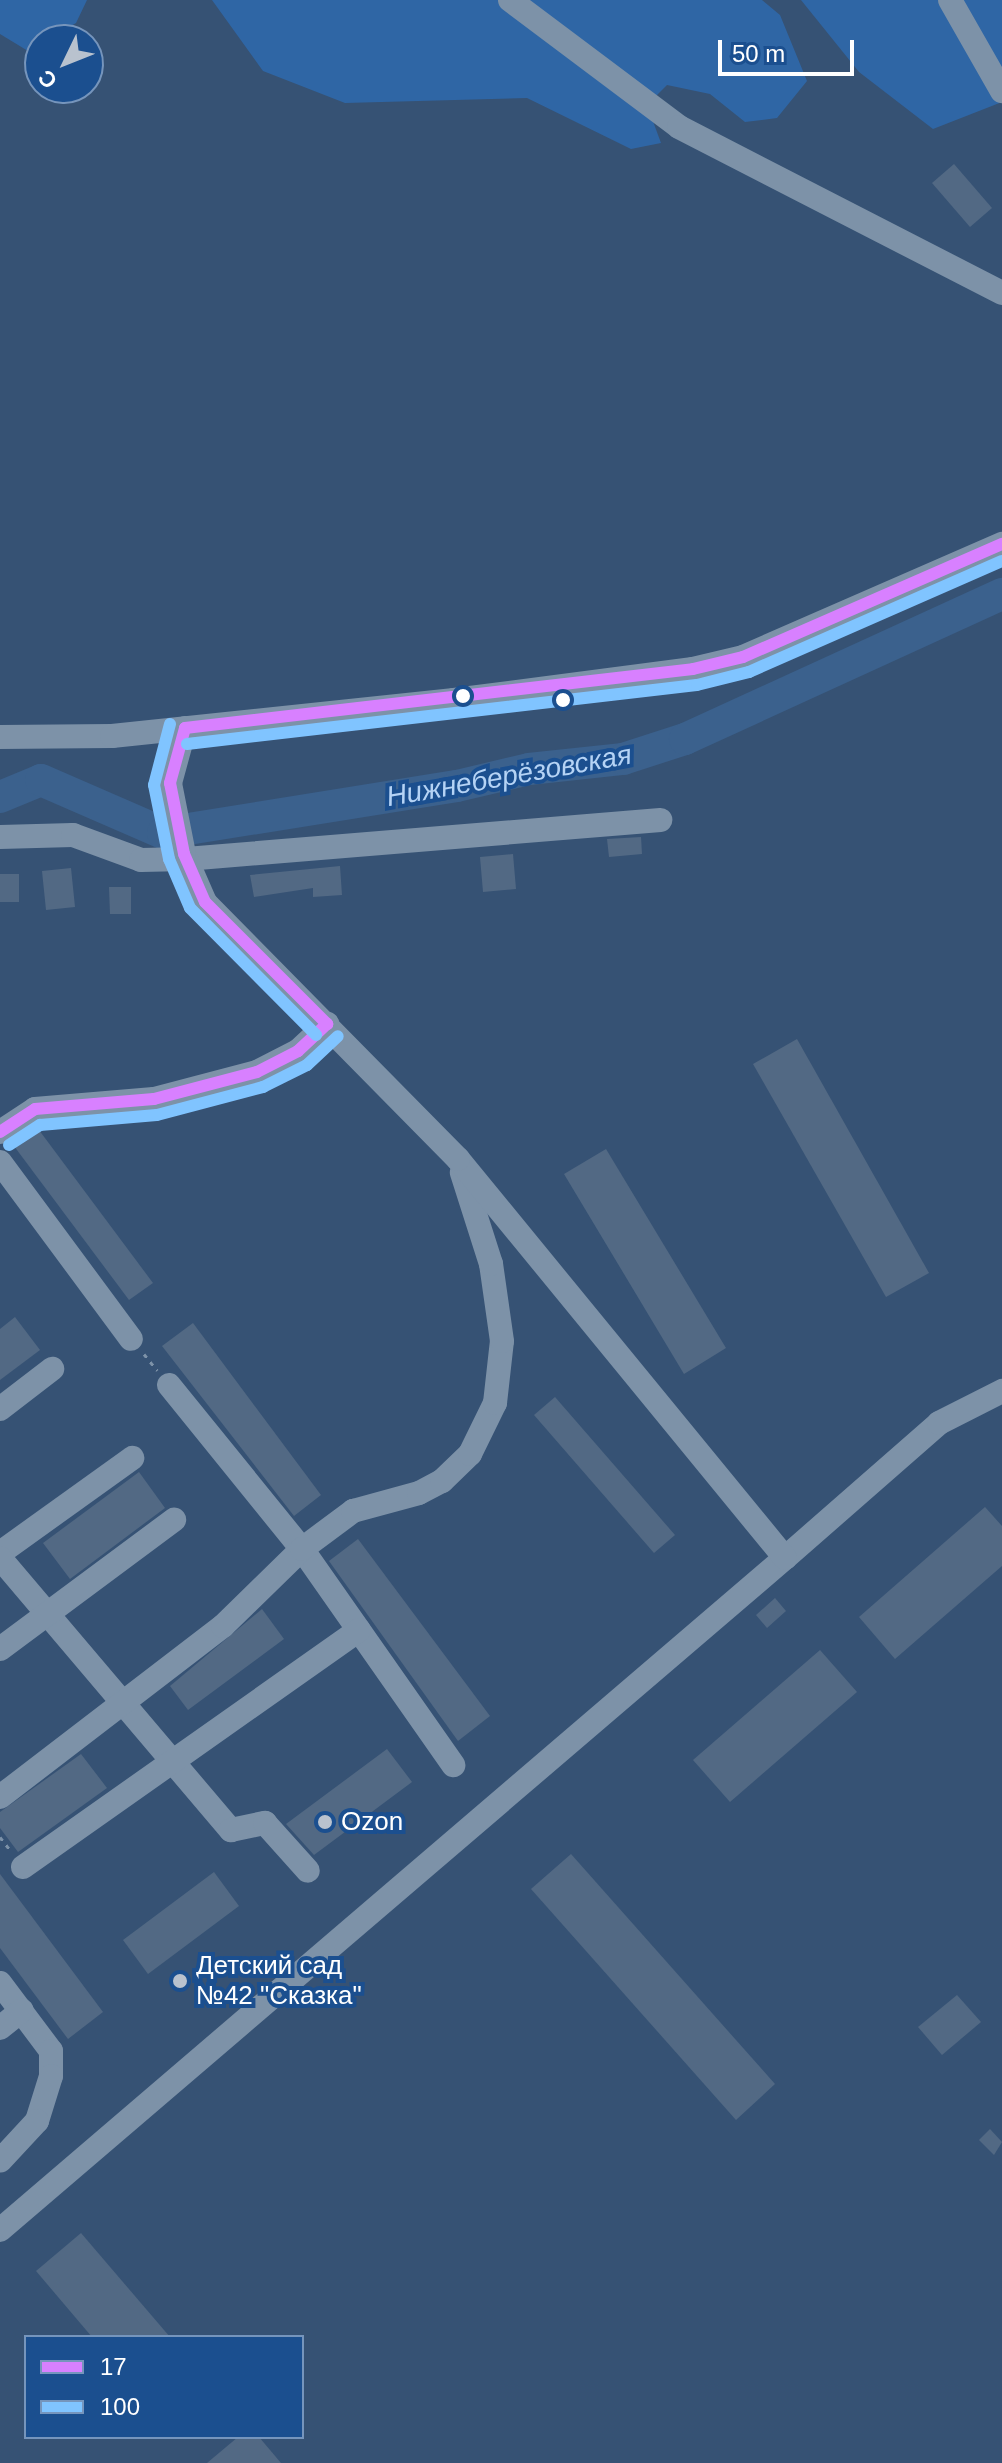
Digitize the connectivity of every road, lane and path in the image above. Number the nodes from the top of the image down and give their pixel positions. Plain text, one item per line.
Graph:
1 (510, 0) edge
2 (950, 0) edge
3 (1002, 91) edge
4 (1002, 293) edge
5 (1002, 544) edge
6 (185, 728) junction
7 (0, 737) edge
8 (660, 820) dead end
9 (0, 837) edge
10 (186, 859) junction
11 (327, 1024) junction
12 (1, 1128) edge
13 (458, 1159) junction
14 (0, 1162) edge
15 (131, 1339) joint
16 (52, 1369) dead end
17 (169, 1385) joint
18 (1002, 1391) edge
19 (0, 1409) edge
20 (132, 1458) dead end
21 (174, 1520) dead end
22 (302, 1549) junction
23 (0, 1555) edge
24 (785, 1558) junction
25 (48, 1614) junction
26 (359, 1630) junction
27 (0, 1649) edge
28 (123, 1703) junction
29 (174, 1762) junction
30 (453, 1765) dead end
31 (0, 1797) edge
32 (23, 1867) dead end
33 (308, 1871) dead end
34 (0, 1983) edge
35 (22, 2010) junction
36 (0, 2028) edge
37 (0, 2161) edge
38 (0, 2230) edge

1 - 4 street
2 - 3 street
5 - 6 street
6 - 7 street
6 - 10 street
8 - 10 street
9 - 10 street
10 - 11 street
11 - 12 street
11 - 13 street
13 - 22 street
13 - 24 street
14 - 15 street
15 - 17 path
16 - 19 street
17 - 22 street
18 - 24 street
20 - 23 street
21 - 25 street
22 - 26 street
22 - 28 street
23 - 25 street
24 - 38 street
25 - 27 street
25 - 28 street
26 - 29 street
26 - 30 street
28 - 29 street
28 - 31 street
29 - 32 street
29 - 33 street
34 - 35 street
35 - 36 street
35 - 37 street

